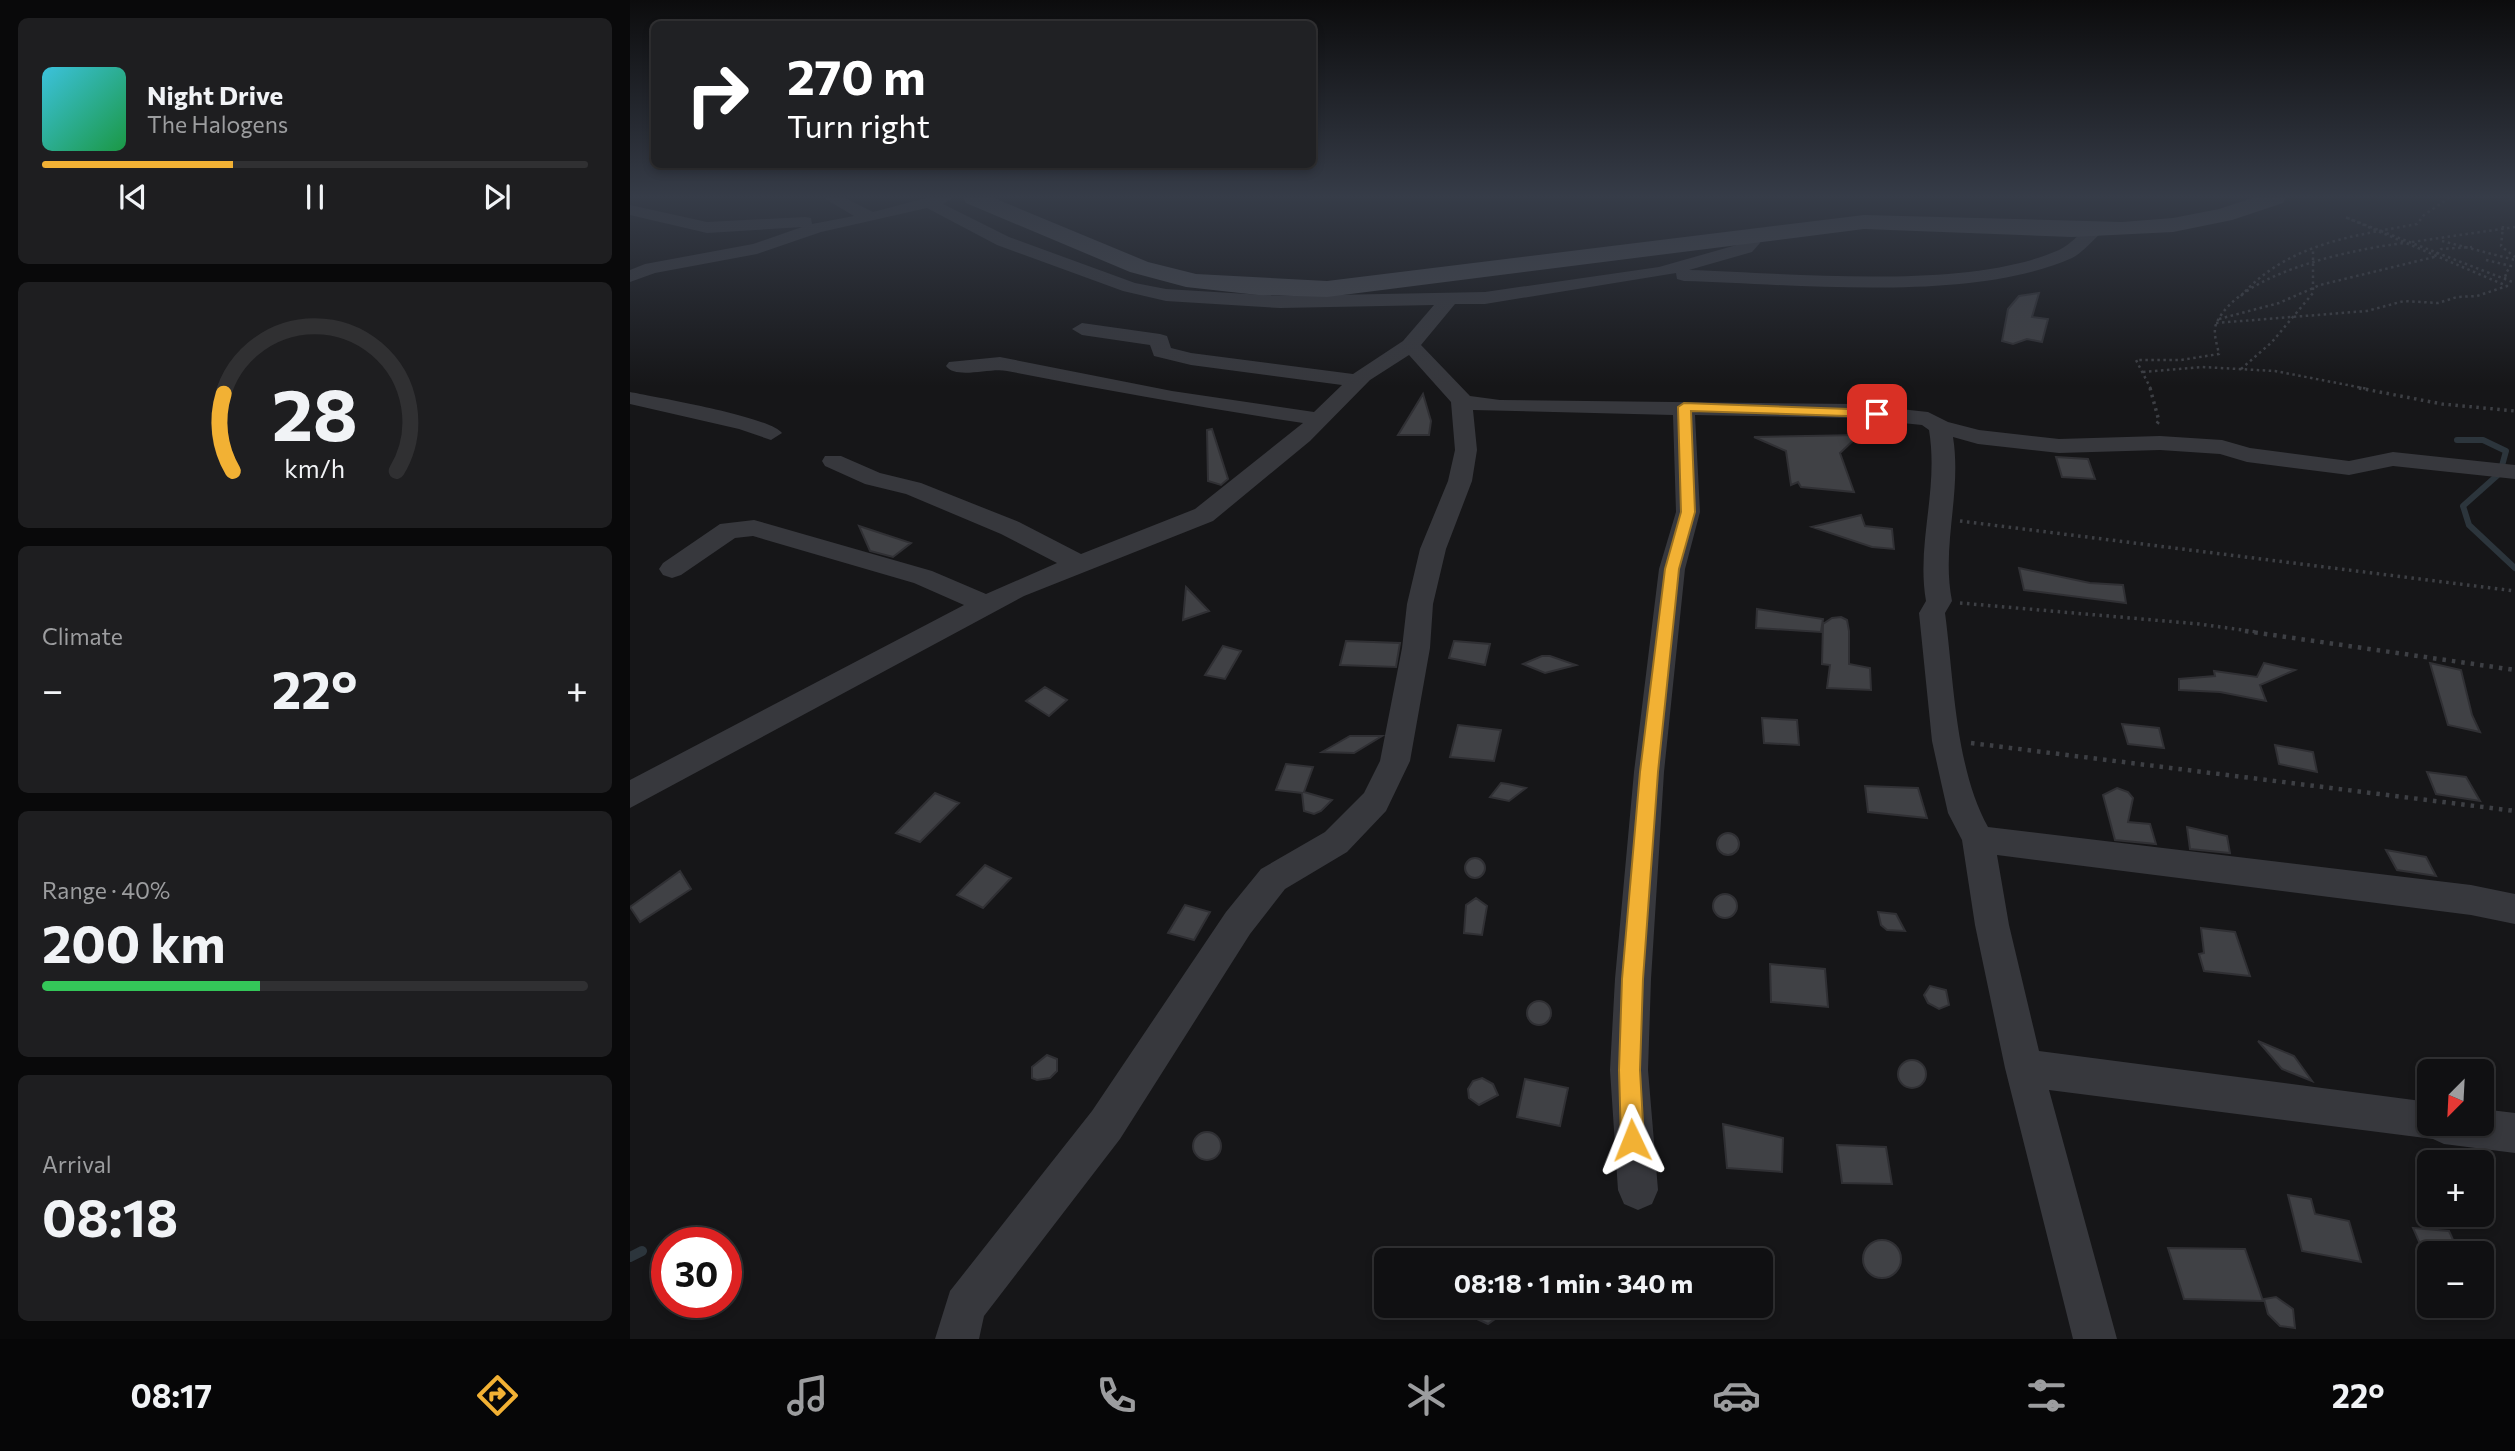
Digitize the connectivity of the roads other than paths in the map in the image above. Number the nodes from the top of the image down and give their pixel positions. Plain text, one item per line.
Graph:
1 (693, 260) edge
2 (1056, 260) edge
3 (1123, 260) edge
4 (1554, 260) edge
5 (1701, 260) edge
6 (2042, 260) edge
7 (1660, 272) junction
8 (630, 276) edge
9 (1448, 300) junction
10 (1082, 329) dead end
11 (1410, 345) junction
12 (956, 366) dead end
13 (1359, 381) junction
14 (630, 398) edge
15 (1462, 402) junction
16 (1684, 407) junction
17 (1320, 419) junction
18 (1940, 428) junction
19 (771, 433) dead end
20 (833, 461) dead end
21 (2515, 472) edge
22 (1080, 564) junction
23 (672, 569) dead end
24 (986, 606) junction
25 (630, 795) edge
26 (1978, 839) junction
27 (2515, 909) edge
28 (2024, 1068) junction
29 (2417, 1119) edge
30 (2494, 1130) edge
31 (2515, 1133) edge
32 (1637, 1190) dead end
33 (957, 1339) edge
34 (2095, 1339) edge

1 - 8 street
2 - 9 street
3 - 4 main road
5 - 7 street
6 - 7 street
7 - 9 street
9 - 11 street
10 - 13 street
11 - 13 street
11 - 15 street
12 - 17 street
13 - 17 street
14 - 19 street
15 - 16 street
15 - 33 street
16 - 18 street
16 - 32 street
17 - 22 street
18 - 21 street
18 - 26 street
20 - 22 street
22 - 24 street
23 - 24 street
24 - 25 street
26 - 27 street
26 - 28 street
28 - 29 street
28 - 34 street
30 - 31 street

